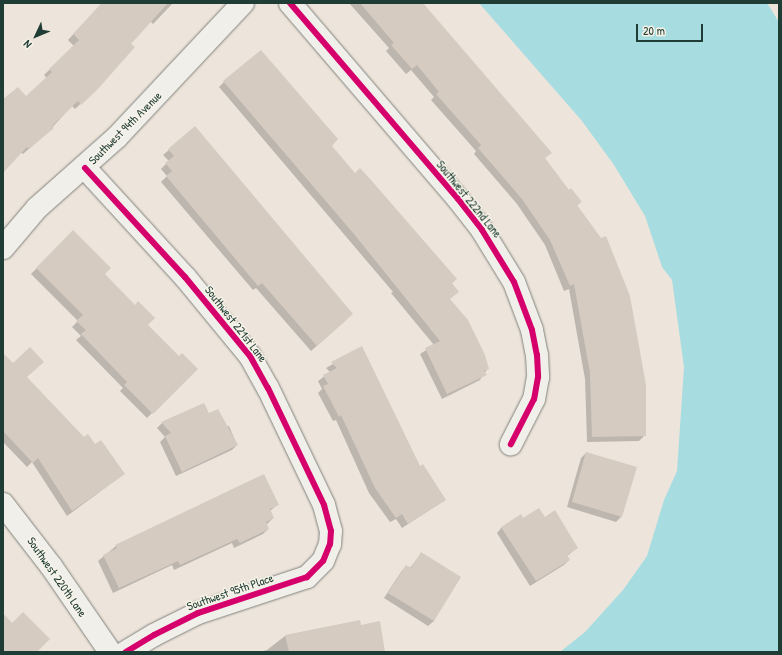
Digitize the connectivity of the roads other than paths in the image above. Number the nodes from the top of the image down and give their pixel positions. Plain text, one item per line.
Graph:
1 (243, 3) edge
2 (290, 3) edge
3 (85, 168) junction
4 (3, 248) edge
5 (511, 444) dead end
6 (3, 504) edge
7 (330, 544) joint
8 (110, 652) edge
9 (126, 652) edge

1 - 3 street, Southwest 94th Avenue
2 - 5 street, Southwest 222nd Lane
3 - 4 street, Southwest 94th Avenue
3 - 7 street, Southwest 221st Lane
6 - 8 street, Southwest 220th Lane
7 - 9 street, Southwest 95th Place

